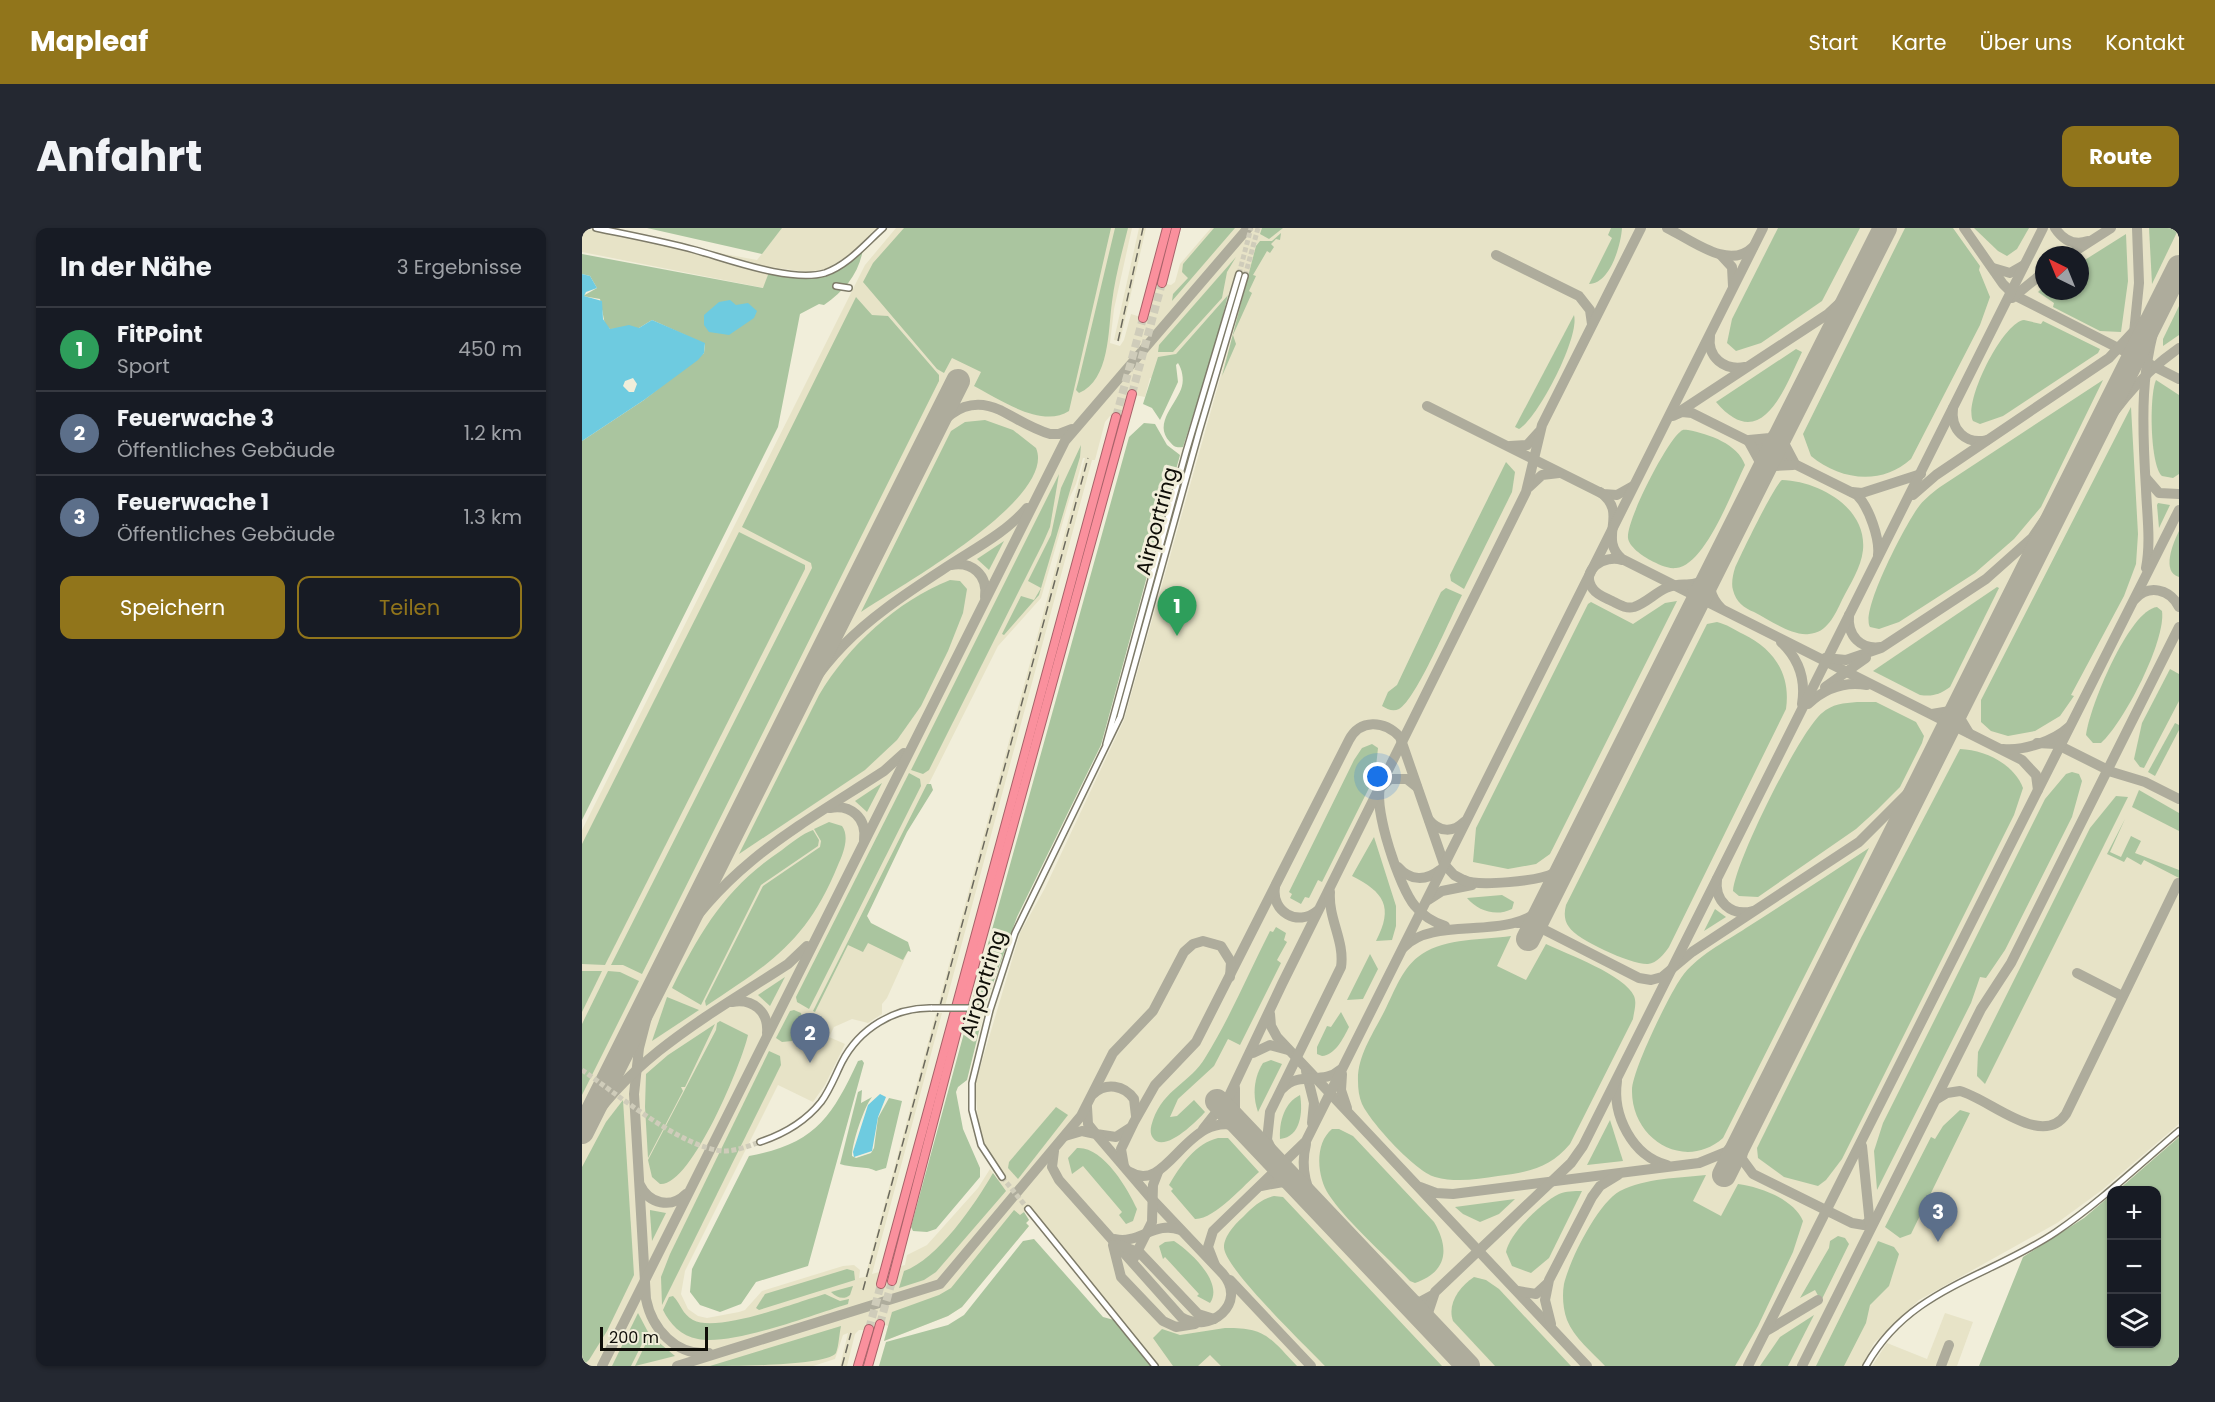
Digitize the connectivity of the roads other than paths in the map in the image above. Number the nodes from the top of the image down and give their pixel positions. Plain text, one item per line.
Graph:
1 (596, 228) edge
2 (883, 228) edge
3 (1167, 228) edge
4 (1176, 228) edge
5 (1242, 275) tunnel mouth
6 (1162, 283) tunnel mouth
7 (836, 286) dead end
8 (846, 288) dead end
9 (1143, 318) tunnel mouth
10 (1132, 394) tunnel mouth
11 (1116, 417) tunnel mouth
12 (990, 1010) junction
13 (2179, 1131) edge
14 (760, 1142) tunnel mouth
15 (1002, 1177) tunnel mouth
16 (1028, 1209) tunnel mouth
17 (892, 1281) tunnel mouth
18 (881, 1284) tunnel mouth
19 (880, 1324) tunnel mouth
20 (868, 1329) tunnel mouth
21 (858, 1366) edge
22 (868, 1366) edge
23 (1155, 1366) edge
24 (1866, 1366) edge

1 - 2 street
3 - 9 highway
4 - 6 highway
5 - 12 street, Airportring
7 - 8 street
10 - 17 highway
11 - 18 highway
12 - 14 street, bridge
12 - 15 street, Airportring
13 - 24 street
16 - 23 street
19 - 22 highway
20 - 21 highway

